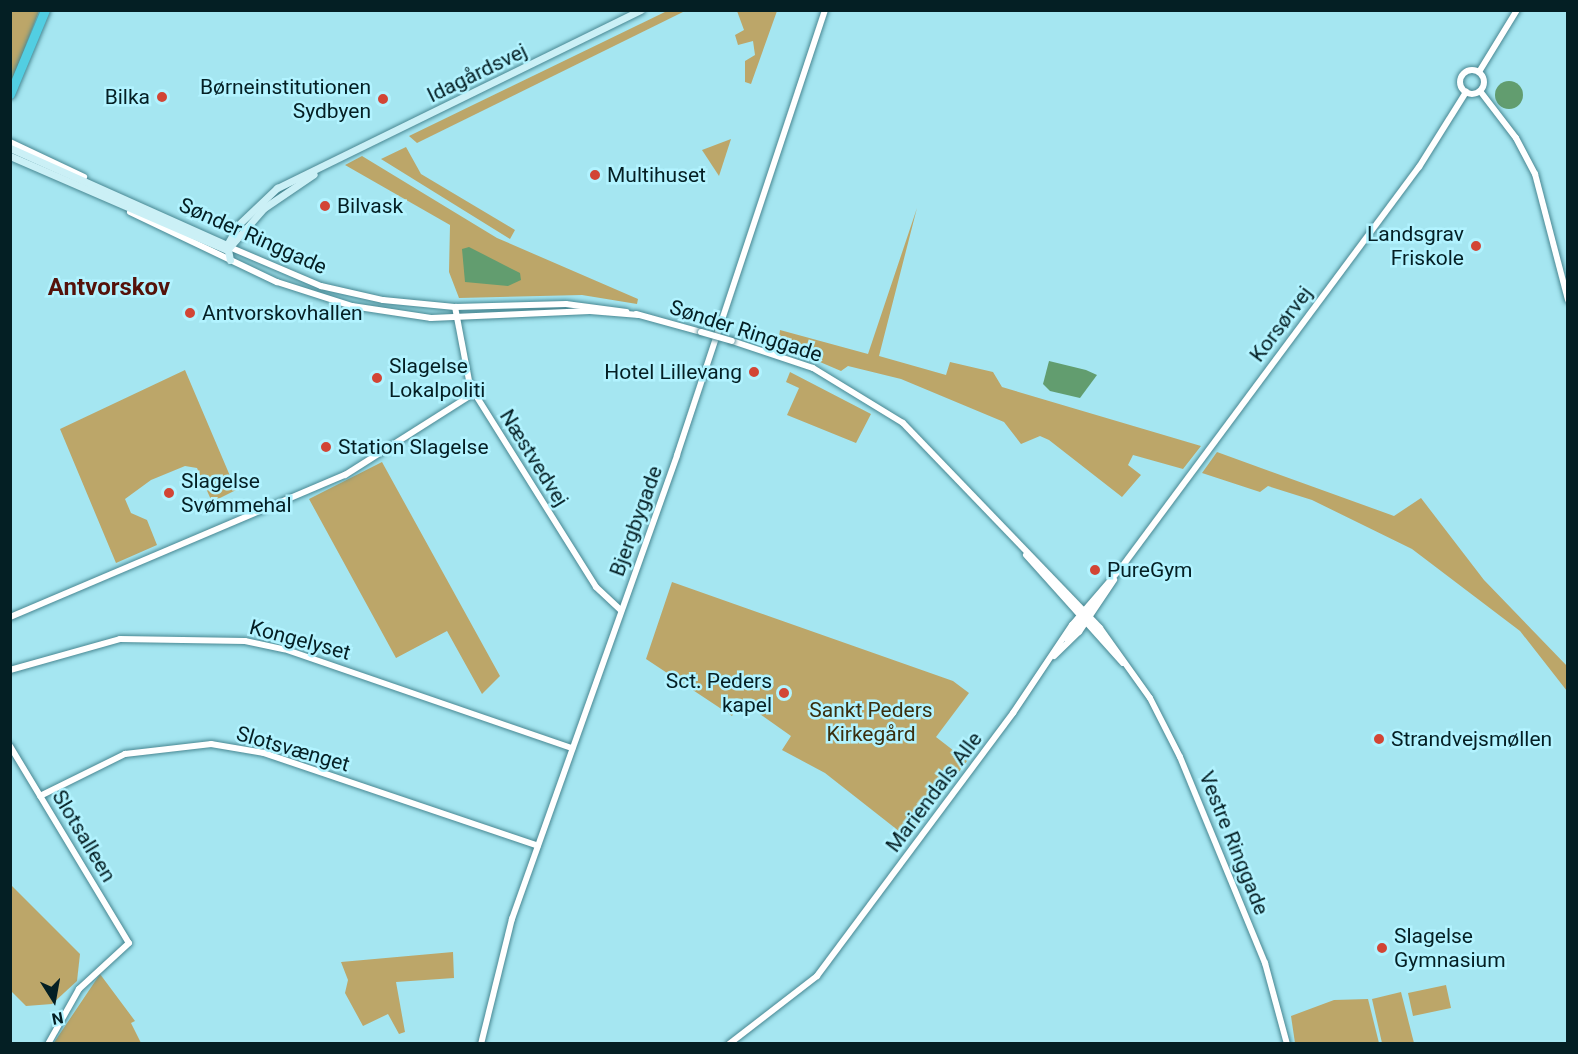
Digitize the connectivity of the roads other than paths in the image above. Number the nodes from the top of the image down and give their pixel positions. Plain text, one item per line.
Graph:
1 (45, 10) edge
2 (641, 10) edge
3 (825, 10) edge
4 (1517, 10) edge
5 (1479, 72) junction
6 (1466, 92) junction
7 (1480, 92) junction
8 (10, 94) edge
9 (10, 142) edge
10 (10, 148) edge
11 (10, 156) edge
12 (84, 177) junction
13 (130, 212) junction
14 (229, 248) junction
15 (230, 260) junction
16 (1568, 300) edge
17 (455, 307) junction
18 (639, 315) junction
19 (460, 318) junction
20 (474, 393) junction
21 (1001, 524) junction
22 (621, 610) junction
23 (10, 617) edge
24 (1084, 617) junction
25 (1050, 661) junction
26 (1127, 664) junction
27 (10, 670) edge
28 (10, 746) edge
29 (572, 748) junction
30 (40, 796) junction
31 (538, 846) junction
32 (48, 1044) edge
33 (481, 1044) edge
34 (729, 1044) edge
35 (1287, 1044) edge

1 - 8 highway
2 - 14 main road, Idagårdsvej
3 - 22 street, Bjergbygade
4 - 5 street
5 - 6 street, Korsørvej
5 - 7 street
6 - 7 street
6 - 24 street, Korsørvej
7 - 16 street
9 - 12 street, Sønder Ringgade
10 - 12 main road
11 - 13 main road, Sønder Ringgade
12 - 14 main road, Sønder Ringgade
13 - 14 main road
13 - 15 street, Sønder Ringgade
14 - 15 main road
14 - 17 street, Sønder Ringgade
15 - 19 street, Sønder Ringgade
17 - 18 street, Sønder Ringgade
17 - 19 street, Næstvedvej
18 - 19 street, Sønder Ringgade
18 - 21 street, Sønder Ringgade, bridge
19 - 20 street, Næstvedvej
20 - 22 street, Næstvedvej
20 - 23 street
21 - 24 street, Sønder Ringgade
21 - 24 street, Sønder Ringgade
22 - 29 street, Bjergbygade
24 - 25 street, Mariendals Alle
24 - 25 street, Mariendals Alle
24 - 26 street, Vestre Ringgade
24 - 26 street, Vestre Ringgade
25 - 34 street, Mariendals Alle
26 - 35 street, Vestre Ringgade
27 - 29 street, Kongelyset
28 - 30 street, Slotsalleen
29 - 31 street, Bjergbygade
30 - 31 street, Slotsvænget
30 - 32 street, Slotsalleen
31 - 33 street, Bjergbygade

